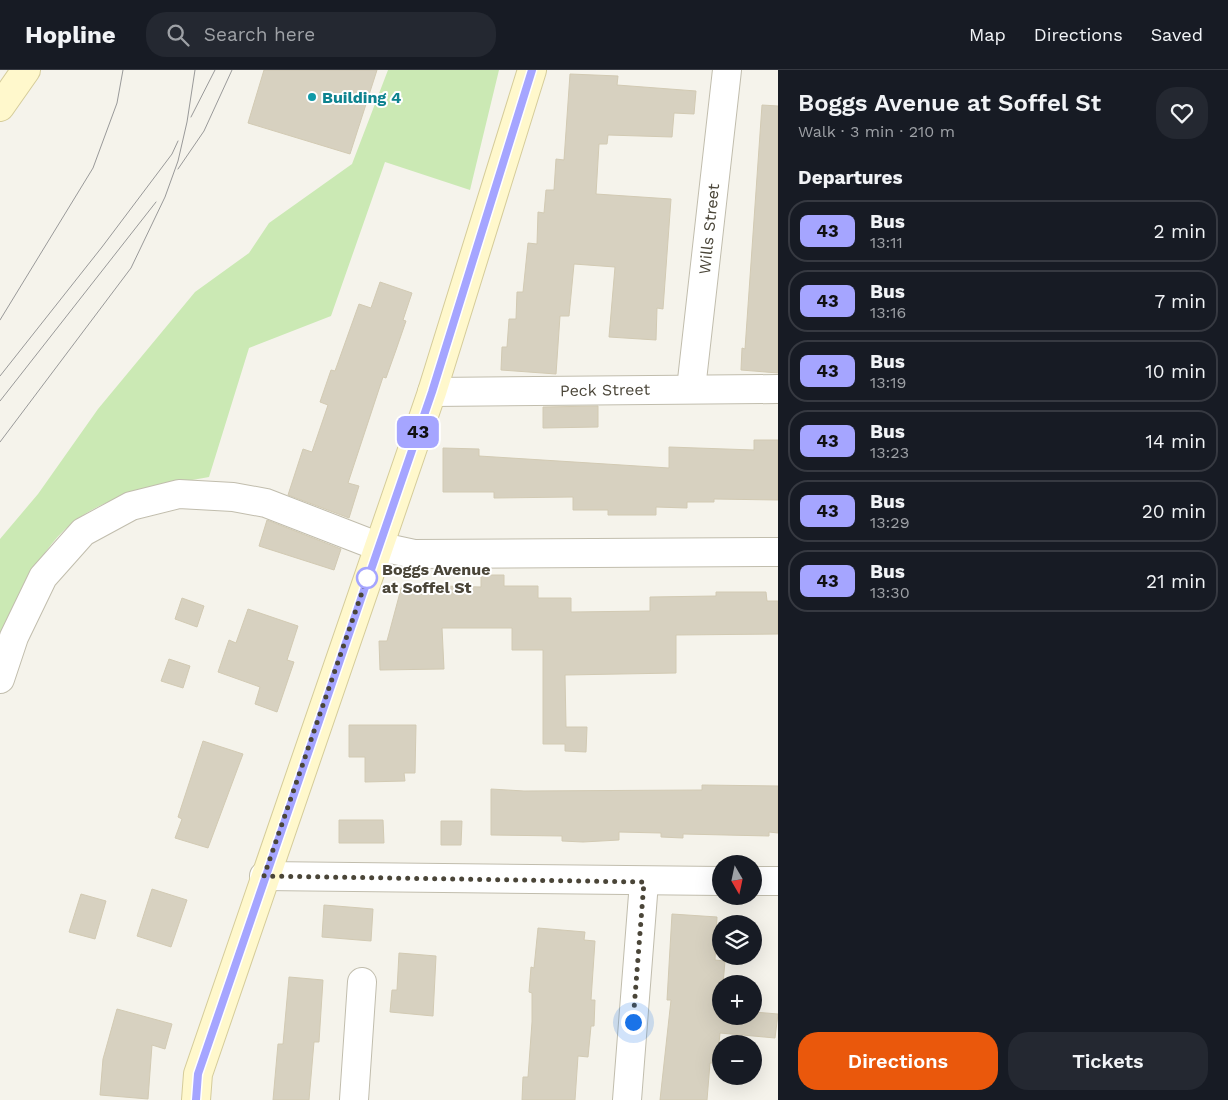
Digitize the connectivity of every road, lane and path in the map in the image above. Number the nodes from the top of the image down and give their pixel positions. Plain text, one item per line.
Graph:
1 (26, 70) edge
2 (532, 70) edge
3 (727, 70) edge
4 (0, 107) edge
5 (691, 389) junction
6 (778, 389) edge
7 (432, 392) junction
8 (377, 546) junction
9 (778, 552) edge
10 (0, 679) edge
11 (264, 876) junction
12 (712, 881) edge
13 (762, 881) edge
14 (778, 881) edge
15 (644, 882) junction
16 (362, 982) dead end
17 (196, 1100) edge
18 (354, 1100) edge
19 (627, 1100) edge

1 - 4 street
2 - 7 street
3 - 5 street, Wills Street
5 - 6 street, Peck Street
5 - 7 street, Peck Street
7 - 8 street
8 - 9 street
8 - 10 street
8 - 11 street
11 - 15 street
11 - 17 street
12 - 15 street
13 - 14 street
15 - 19 street
16 - 18 street

